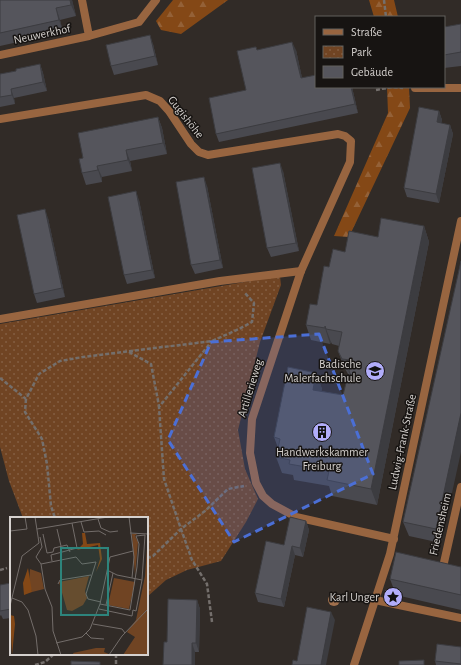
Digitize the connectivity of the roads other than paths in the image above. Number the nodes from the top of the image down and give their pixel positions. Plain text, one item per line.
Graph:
1 (82, 0) edge
2 (156, 0) edge
3 (89, 36) junction
4 (0, 55) edge
5 (415, 88) dead end
6 (461, 88) edge
7 (0, 119) edge
8 (351, 141) joint
9 (461, 221) edge
10 (301, 271) junction
11 (0, 319) edge
12 (461, 487) edge
13 (394, 539) junction
14 (442, 567) edge
15 (375, 600) junction
16 (461, 618) edge
17 (354, 665) edge

1 - 3 street, Neuwerkhof
2 - 3 street, Neuwerkhof
3 - 4 street, Neuwerkhof
5 - 6 street
7 - 8 street, Gugishöhe
8 - 10 street, Artillerieweg
9 - 13 street, Ludwig-Frank-Straße
10 - 11 street
10 - 13 street, Artillerieweg
12 - 14 street, Friedensheim
13 - 15 street, Ludwig-Frank-Straße
15 - 16 street
15 - 17 street, Ludwig-Frank-Straße

